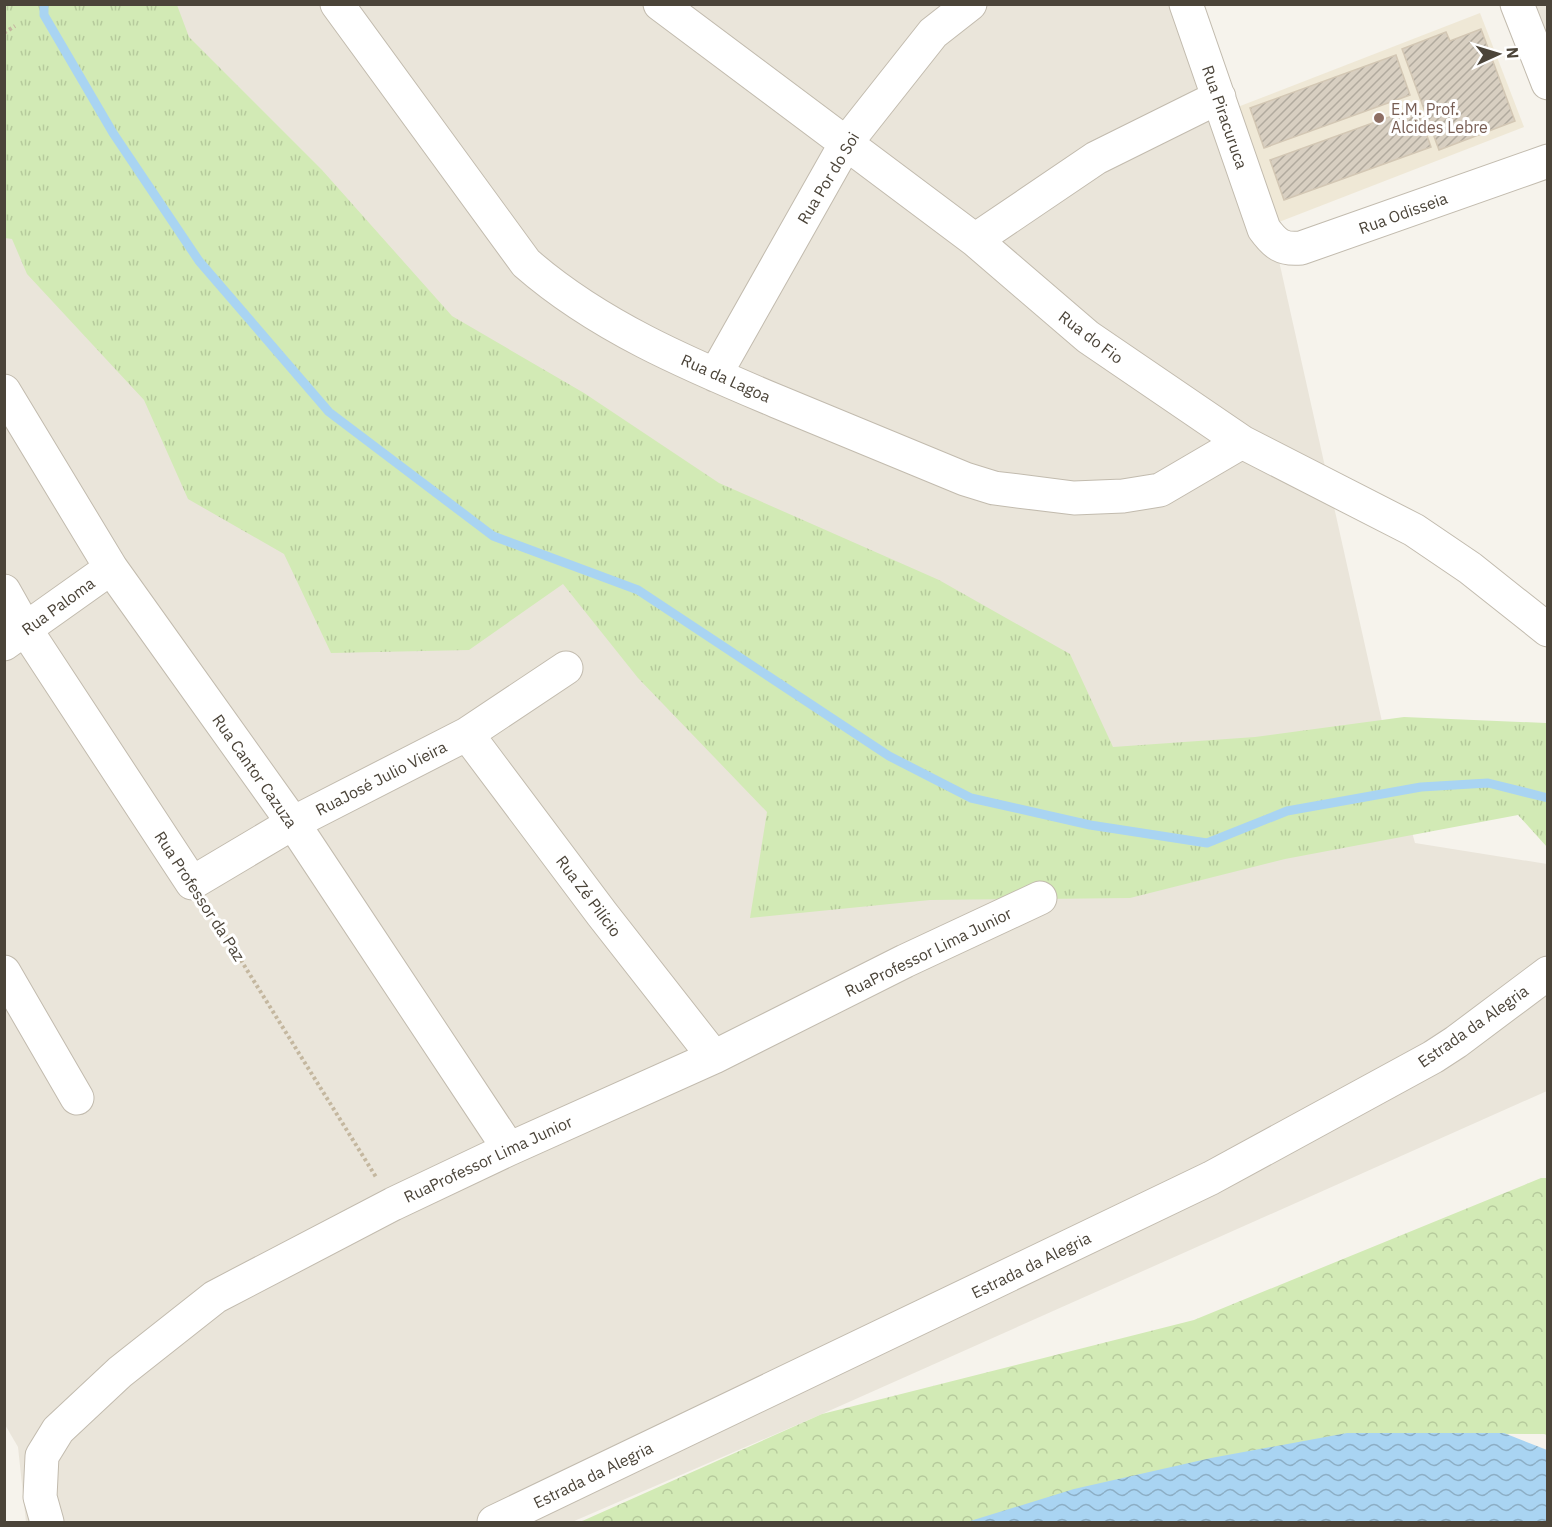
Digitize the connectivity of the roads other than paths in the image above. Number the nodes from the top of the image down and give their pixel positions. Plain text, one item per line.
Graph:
1 (337, 4) edge
2 (660, 4) edge
3 (970, 4) edge
4 (1186, 4) edge
5 (1517, 4) edge
6 (1548, 83) edge
7 (1219, 97) junction
8 (846, 143) junction
9 (1548, 160) edge
10 (1264, 229) joint
11 (975, 240) junction
12 (715, 375) junction
13 (4, 391) edge
14 (1242, 442) junction
15 (111, 568) junction
16 (4, 591) edge
17 (1548, 630) edge
18 (15, 637) edge
19 (566, 668) dead end
20 (467, 734) junction
21 (293, 823) junction
22 (192, 883) joint
23 (1040, 898) dead end
24 (4, 972) edge
25 (1548, 973) edge
26 (714, 1057) junction
27 (78, 1098) dead end
28 (509, 1149) junction
29 (47, 1522) edge
30 (494, 1522) edge

1 - 12 street, Rua da Lagoa
2 - 8 street, Rua do Fio
3 - 8 street, Rua Por do Soi
4 - 7 street, Rua Piracuruca
5 - 6 street
7 - 10 street, Rua Piracuruca
7 - 11 street
8 - 11 street, Rua do Fio
8 - 12 street, Rua Por do Soi
9 - 10 street, Rua Odisseia
11 - 14 street, Rua do Fio
12 - 14 street, Rua da Lagoa
13 - 15 street, Rua Cantor Cazuza
14 - 17 street, Rua do Fio
15 - 18 street, Rua Paloma
15 - 21 street, Rua Cantor Cazuza
16 - 18 street, Rua Professor da Paz
18 - 22 street, Rua Professor da Paz
19 - 20 street, RuaJosé Julio Vieira
20 - 21 street, RuaJosé Julio Vieira
20 - 26 street, Rua Zé Pilício
21 - 22 street, RuaJosé Julio Vieira
21 - 28 street, Rua Cantor Cazuza
23 - 26 street, RuaProfessor Lima Junior
24 - 27 street
25 - 30 street, Estrada da Alegria
26 - 28 street, RuaProfessor Lima Junior
28 - 29 street, RuaProfessor Lima Junior

